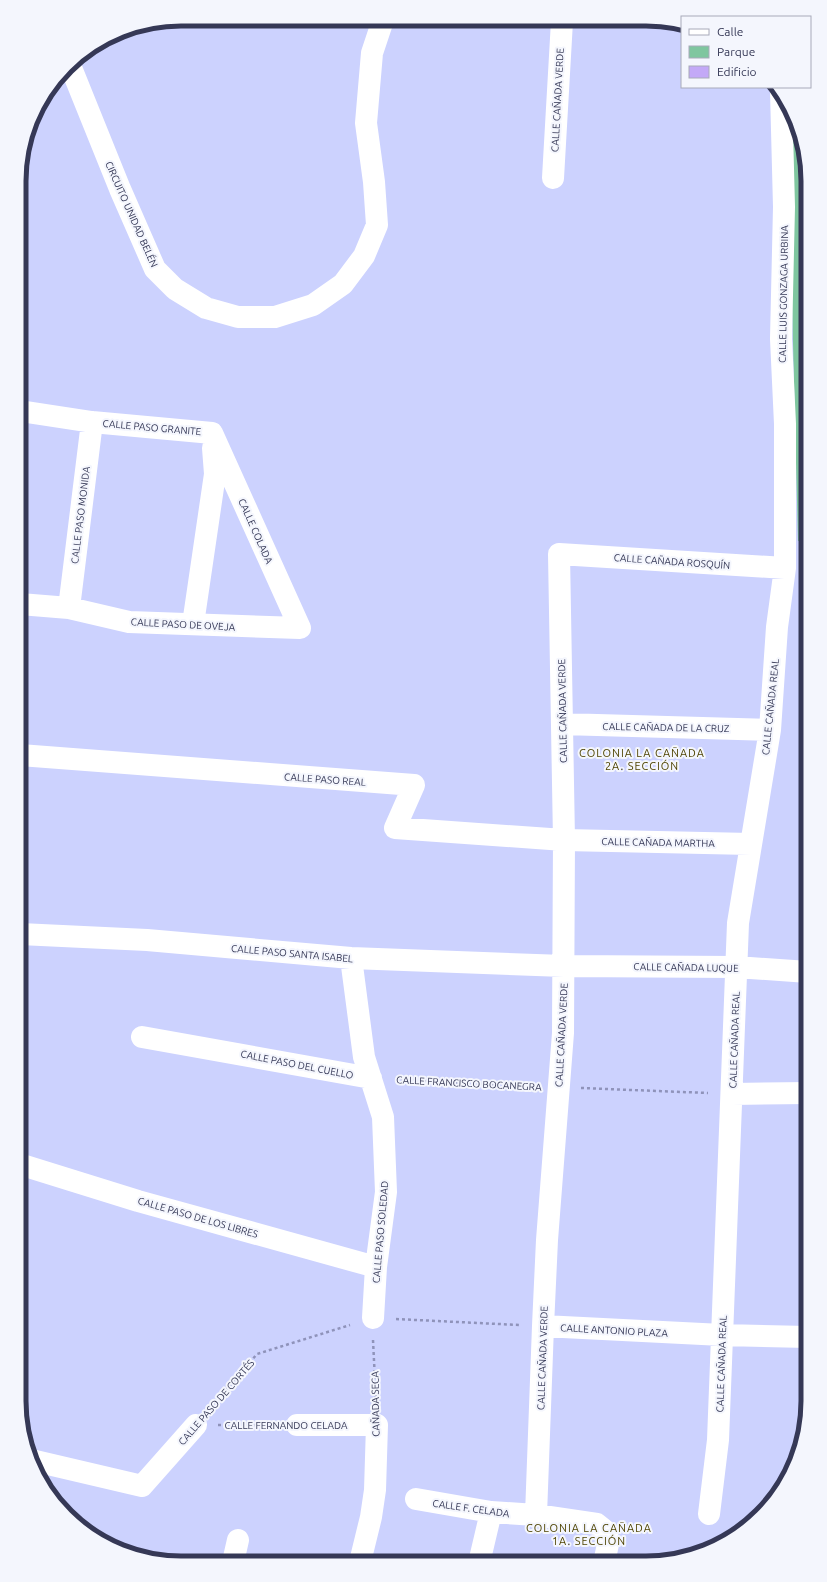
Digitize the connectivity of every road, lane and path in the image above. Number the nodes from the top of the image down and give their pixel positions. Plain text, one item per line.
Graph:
1 (381, 26) edge
2 (562, 26) edge
3 (72, 70) edge
4 (781, 106) edge
5 (553, 178) dead end
6 (26, 412) edge
7 (92, 422) junction
8 (212, 433) junction
9 (559, 554) joint
10 (785, 568) junction
11 (26, 604) edge
12 (69, 608) junction
13 (193, 624) junction
14 (300, 628) joint
15 (562, 724) junction
16 (770, 730) junction
17 (26, 755) edge
18 (564, 840) junction
19 (750, 844) junction
20 (26, 934) edge
21 (351, 958) junction
22 (564, 966) junction
23 (736, 967) junction
24 (801, 972) edge
25 (142, 1037) dead end
26 (371, 1078) junction
27 (559, 1088) junction
28 (801, 1093) edge
29 (732, 1094) junction
30 (26, 1166) edge
31 (376, 1267) junction
32 (372, 1318) junction
33 (543, 1326) junction
34 (722, 1335) junction
35 (801, 1337) edge
36 (196, 1424) junction
37 (297, 1424) joint
38 (376, 1424) junction
39 (39, 1462) edge
40 (416, 1499) dead end
41 (491, 1512) junction
42 (709, 1514) dead end
43 (536, 1515) junction
44 (238, 1540) dead end
45 (606, 1554) edge
46 (234, 1556) edge
47 (361, 1556) edge
48 (481, 1556) edge

1 - 3 street, CIRCUITO UNIDAD BELÉN
2 - 5 street, CALLE CAÑADA VERDE
4 - 10 street, CALLE LUIS GONZAGA URBINA
6 - 7 street, CALLE PASO GRANITE
7 - 8 street, CALLE PASO GRANITE
7 - 12 street, CALLE PASO MONIDA
8 - 13 street, CALLE PASO GRANITE
8 - 14 street, CALLE COLADA
9 - 10 street, CALLE CAÑADA ROSQUÍN
9 - 15 street, CALLE CAÑADA VERDE
10 - 16 street, CALLE CAÑADA REAL
11 - 12 street, CALLE PASO DE OVEJA
12 - 13 street, CALLE PASO DE OVEJA
13 - 14 street, CALLE PASO DE OVEJA
15 - 16 street, CALLE CAÑADA DE LA CRUZ
15 - 18 street, CALLE CAÑADA VERDE
16 - 19 street, CALLE CAÑADA REAL
17 - 18 street, CALLE PASO REAL
18 - 19 street, CALLE CAÑADA MARTHA
18 - 22 street, CALLE CAÑADA VERDE
19 - 23 street, CALLE CAÑADA REAL
20 - 21 street, CALLE PASO SANTA ISABEL
21 - 22 street, CALLE PASO SANTA ISABEL
21 - 26 street, CALLE PASO SOLEDAD
22 - 23 street, CALLE CAÑADA LUQUE
22 - 27 street, CALLE CAÑADA VERDE
23 - 24 street, CALLE CAÑADA LUQUE
23 - 29 street, CALLE CAÑADA REAL
25 - 26 street, CALLE PASO DEL CUELLO
26 - 27 path, CALLE FRANCISCO BOCANEGRA
26 - 31 street, CALLE PASO SOLEDAD
27 - 29 path, CALLE FRANCISCO BOCANEGRA
27 - 33 street, CALLE CAÑADA VERDE
28 - 29 street
29 - 34 street, CALLE CAÑADA REAL
30 - 31 street, CALLE PASO DE LOS LIBRES
31 - 32 street, CALLE PASO SOLEDAD
32 - 33 path
32 - 36 path, CALLE PASO DE CORTÉS
32 - 38 path, CAÑADA SECA
33 - 34 street, CALLE ANTONIO PLAZA
33 - 43 street, CALLE CAÑADA VERDE
34 - 35 street, CALLE ANTONIO PLAZA
34 - 42 street, CALLE CAÑADA REAL
36 - 37 path, CALLE FERNANDO CELADA
36 - 39 street, CALLE PASO DE CORTÉS
37 - 38 street, CALLE FERNANDO CELADA
38 - 47 street, CAÑADA SECA
40 - 41 street, CALLE F. CELADA
41 - 43 street, CALLE F. CELADA
41 - 48 street
43 - 45 street, CALLE F. CELADA
44 - 46 street

